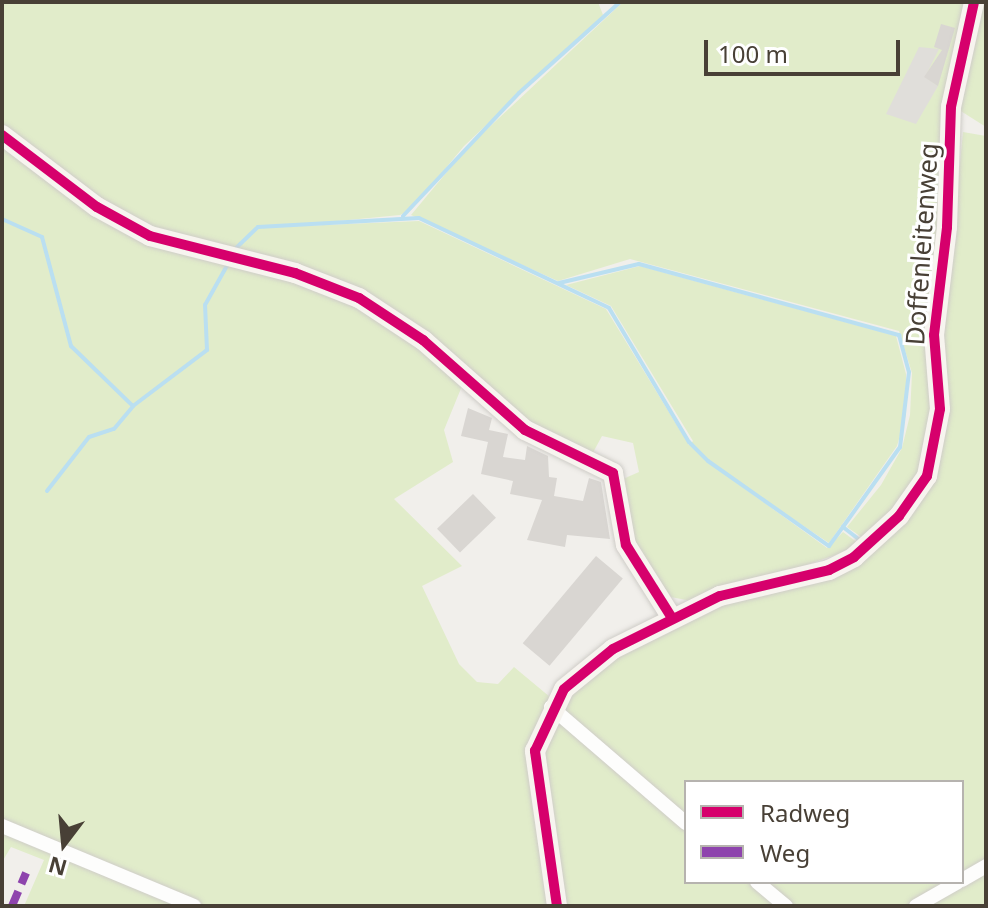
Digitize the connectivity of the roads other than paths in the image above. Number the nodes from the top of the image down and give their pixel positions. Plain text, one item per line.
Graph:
1 (974, 2) edge
2 (2, 135) edge
3 (672, 618) junction
4 (551, 707) junction
5 (684, 821) edge
6 (2, 826) edge
7 (986, 866) edge
8 (964, 879) edge
9 (759, 884) edge
10 (955, 884) edge
11 (194, 906) edge
12 (557, 906) edge
13 (786, 906) edge
14 (916, 906) edge

1 - 3 street, Doffenleitenweg
2 - 3 street
3 - 4 street, Doffenleitenweg
4 - 5 street
4 - 12 street
6 - 11 street
7 - 8 street
9 - 13 street
10 - 14 street

